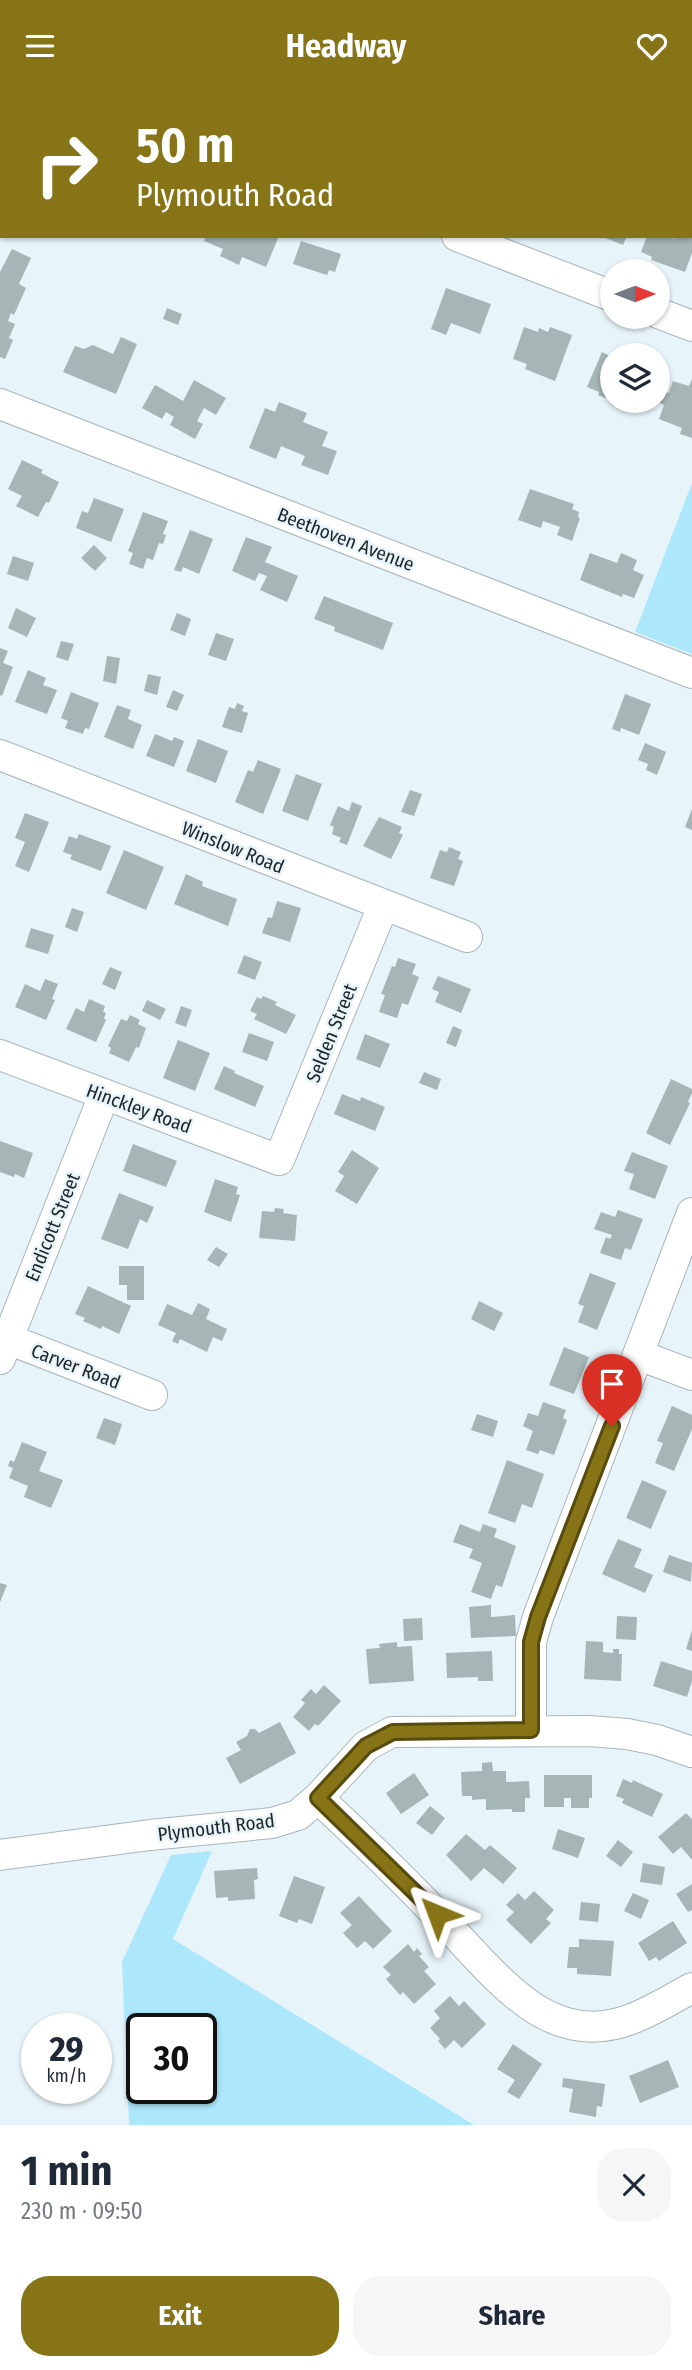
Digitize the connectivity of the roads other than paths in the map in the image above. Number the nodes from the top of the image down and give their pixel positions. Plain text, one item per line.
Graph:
1 (462, 238) edge
2 (600, 291) edge
3 (670, 318) edge
4 (692, 326) edge
5 (0, 404) edge
6 (692, 673) edge
7 (0, 755) edge
8 (383, 906) junction
9 (467, 937) dead end
10 (0, 1055) edge
11 (104, 1095) junction
12 (279, 1160) joint
13 (692, 1213) edge
14 (3, 1345) edge
15 (639, 1355) junction
16 (692, 1375) edge
17 (152, 1395) dead end
18 (531, 1730) junction
19 (692, 1752) edge
20 (318, 1798) junction
21 (0, 1855) edge
22 (692, 1988) edge

1 - 2 street
3 - 4 street
5 - 6 street, Beethoven Avenue
7 - 8 street, Winslow Road
8 - 9 street, Winslow Road
8 - 12 street, Selden Street
10 - 11 street, Hinckley Road
11 - 12 street, Hinckley Road
11 - 14 street, Endicott Street
13 - 15 street
14 - 17 street, Carver Road
15 - 16 street
15 - 18 street
18 - 19 street, Plymouth Road
18 - 20 street, Plymouth Road
20 - 21 street, Plymouth Road
20 - 22 street

